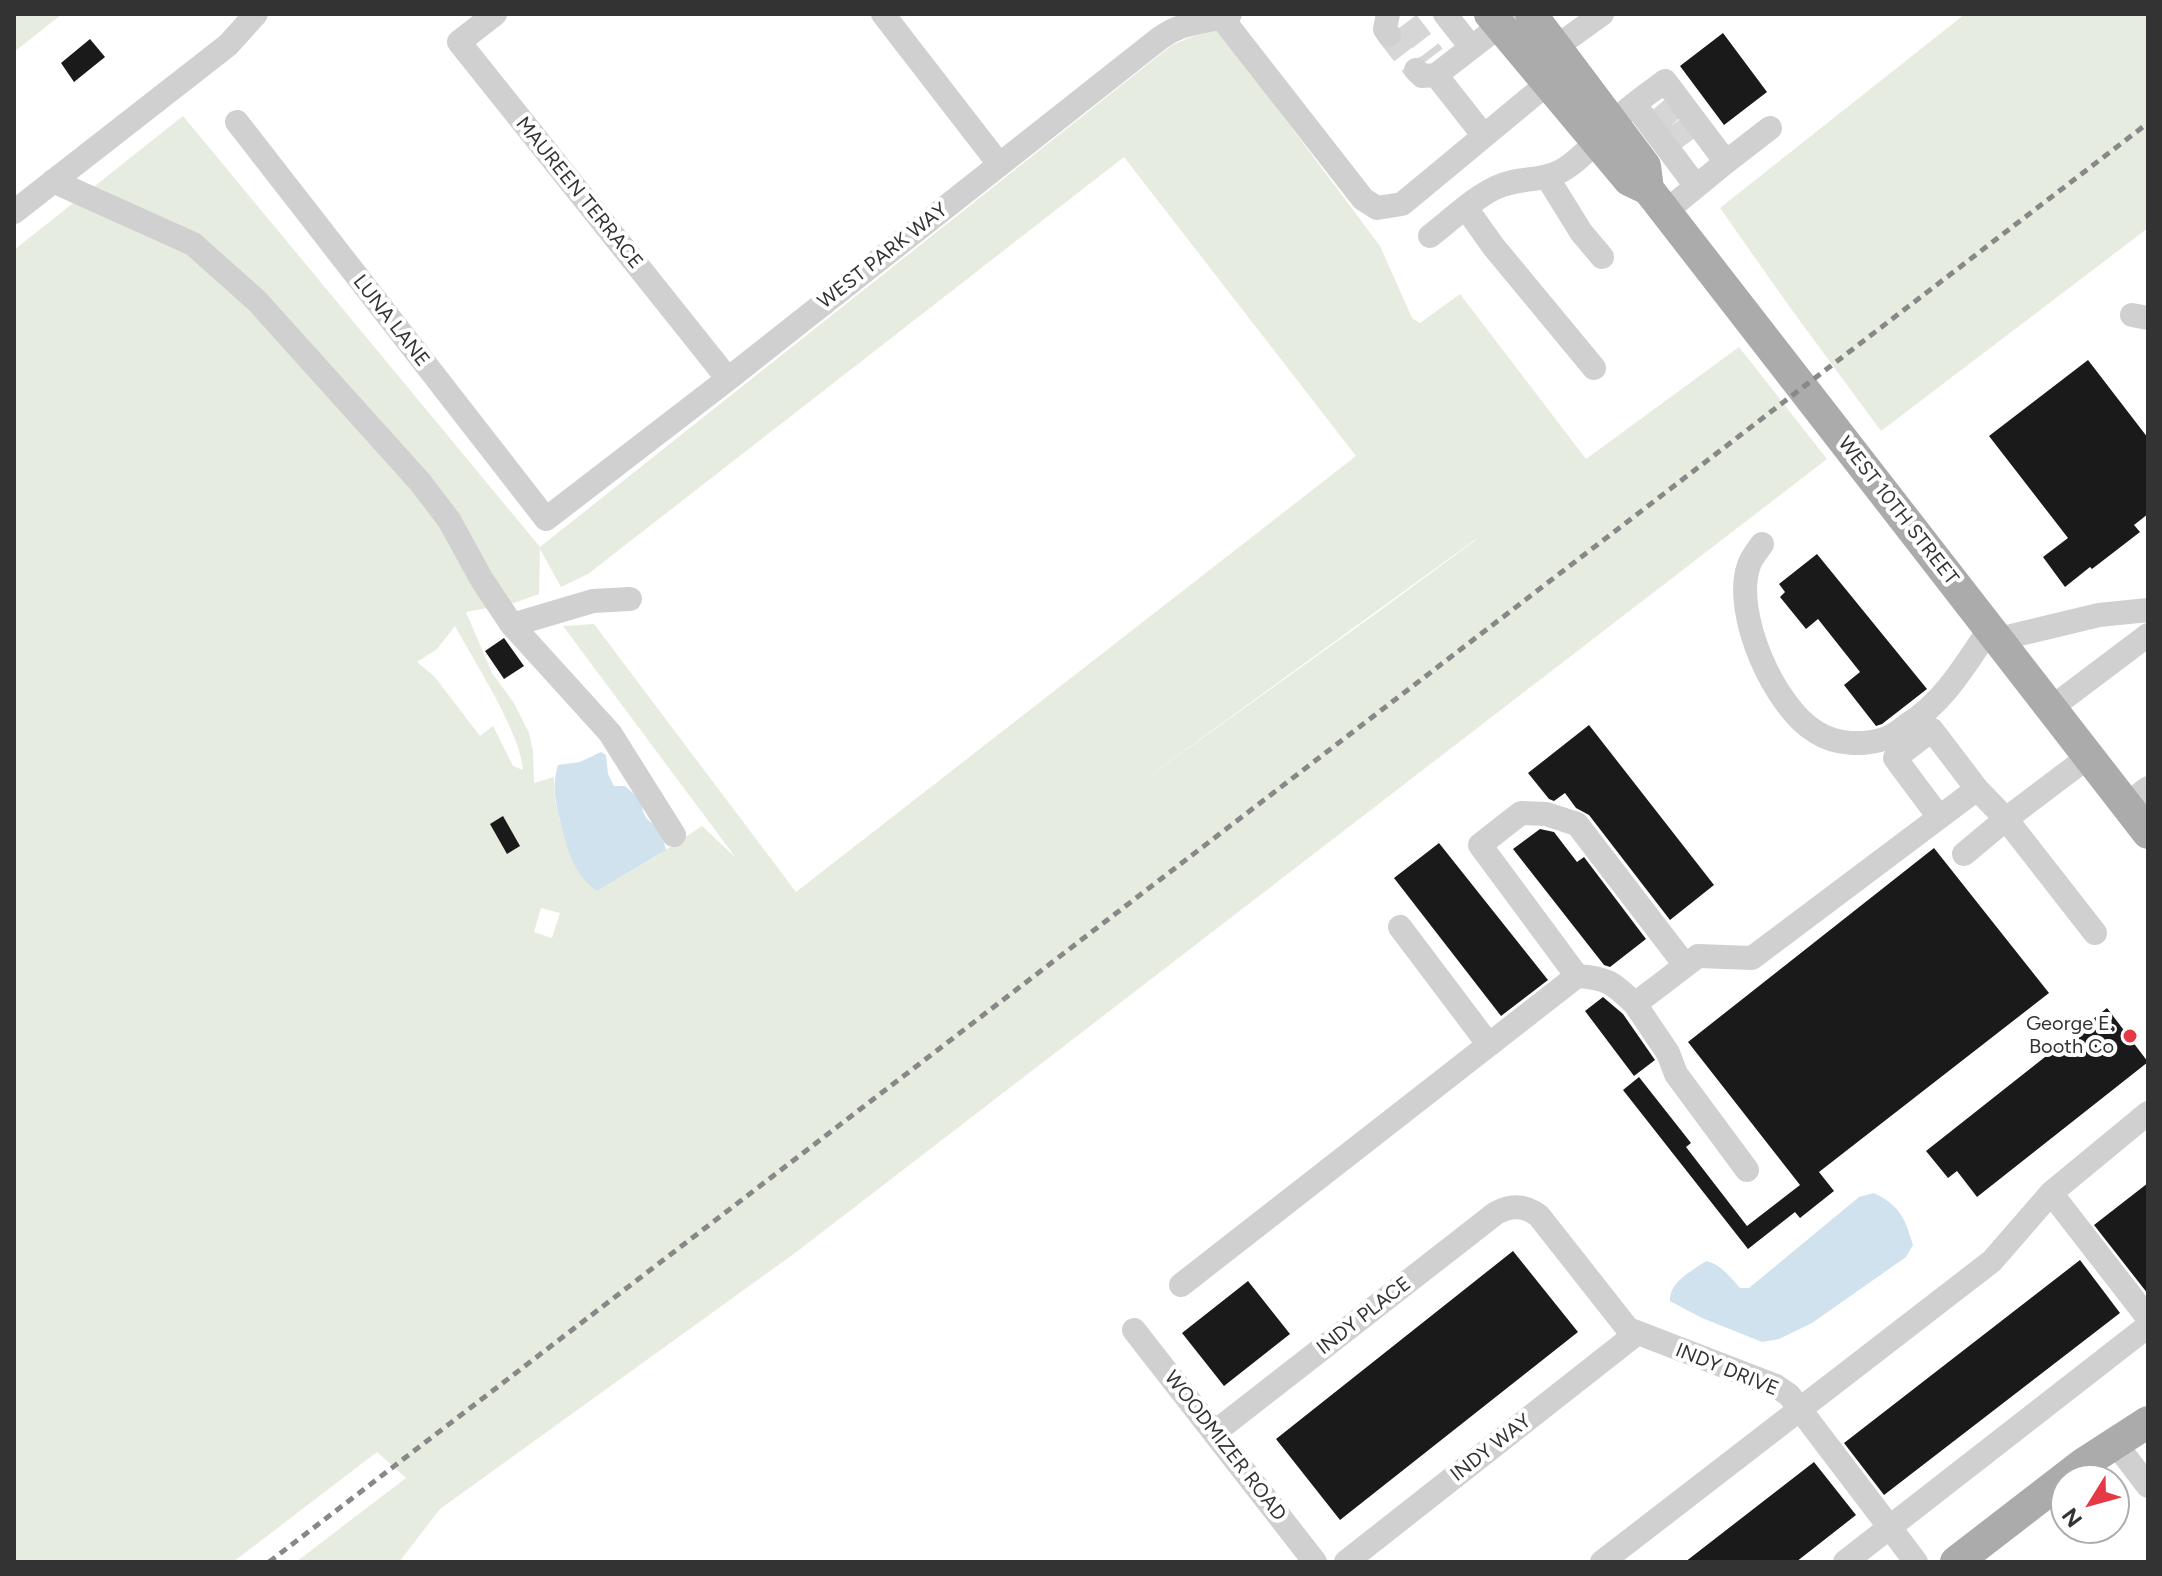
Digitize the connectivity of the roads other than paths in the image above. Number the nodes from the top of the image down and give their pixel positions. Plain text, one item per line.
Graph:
1 (256, 14) edge
2 (495, 14) edge
3 (883, 14) edge
4 (1445, 14) edge
5 (1531, 14) edge
6 (1602, 14) edge
7 (1225, 16) edge
8 (1501, 18) edge
9 (1471, 47) junction
10 (1556, 47) junction
11 (1548, 83) junction
12 (237, 122) dead end
13 (1615, 123) junction
14 (1673, 124) junction
15 (1770, 128) dead end
16 (1484, 136) junction
17 (1726, 162) junction
18 (999, 164) junction
19 (1547, 177) junction
20 (53, 181) junction
21 (1696, 186) junction
22 (1656, 200) junction
23 (1466, 208) junction
24 (14, 212) edge
25 (1430, 236) dead end
26 (1602, 257) dead end
27 (1594, 368) dead end
28 (728, 379) junction
29 (546, 519) joint
30 (1762, 544) dead end
31 (630, 599) dead end
32 (2148, 610) edge
33 (512, 625) junction
34 (1995, 634) junction
35 (2148, 635) edge
36 (2051, 708) junction
37 (2088, 757) junction
38 (1977, 789) junction
39 (2137, 796) edge
40 (1939, 817) junction
41 (2006, 819) junction
42 (2148, 833) edge
43 (674, 835) dead end
44 (1964, 854) dead end
45 (1400, 927) dead end
46 (2095, 933) dead end
47 (1685, 965) junction
48 (1577, 976) junction
49 (1635, 1004) junction
50 (1489, 1045) junction
51 (2148, 1113) edge
52 (1747, 1170) dead end
53 (2051, 1193) junction
54 (1517, 1207) joint
55 (1181, 1285) dead end
56 (2148, 1318) edge
57 (2148, 1326) edge
58 (1134, 1330) dead end
59 (1636, 1334) junction
60 (1800, 1409) junction
61 (2148, 1422) edge
62 (1215, 1432) junction
63 (2115, 1443) junction
64 (2148, 1486) edge
65 (1890, 1527) junction
66 (1315, 1562) edge
67 (1346, 1562) edge
68 (1602, 1562) edge
69 (1845, 1562) edge
70 (1916, 1562) edge
71 (1956, 1562) edge

1 - 20 street
2 - 28 street, MAUREEN TERRACE
3 - 18 street
4 - 9 street
5 - 10 main road, WEST 10TH STREET
6 - 10 street
7 - 16 street
7 - 18 street, WEST PARK WAY
8 - 9 street
8 - 11 main road, WEST 10TH STREET
9 - 16 street
10 - 13 main road, WEST 10TH STREET
11 - 13 main road, WEST 10TH STREET
11 - 16 street
12 - 29 street, LUNA LANE
13 - 14 street
13 - 14 street
13 - 19 street
13 - 22 main road, WEST 10TH STREET
14 - 17 street
14 - 21 street
15 - 17 street
17 - 21 street
18 - 28 street, WEST PARK WAY
19 - 23 street
19 - 26 street
20 - 24 street
20 - 33 street
21 - 22 street
22 - 34 main road, WEST 10TH STREET
23 - 25 street
23 - 27 street
28 - 29 street, WEST PARK WAY
30 - 34 street
31 - 33 street
32 - 34 street
33 - 43 street
34 - 36 main road, WEST 10TH STREET
35 - 36 street
36 - 37 main road, WEST 10TH STREET
37 - 39 main road, WEST 10TH STREET
37 - 41 street
38 - 40 street
38 - 40 street
38 - 41 street
39 - 42 main road, WEST 10TH STREET
40 - 47 street
41 - 44 street
41 - 46 street
45 - 50 street
47 - 48 street
47 - 49 street
48 - 49 street
48 - 50 street
49 - 52 street
50 - 55 street
51 - 53 street
53 - 56 street
53 - 60 street
54 - 59 street, INDY DRIVE
54 - 62 street, INDY PLACE
57 - 65 street
58 - 62 street, WOODMIZER ROAD
59 - 60 street, INDY DRIVE
59 - 67 street, INDY WAY
60 - 65 street, INDY DRIVE
60 - 68 street
61 - 63 main road
62 - 66 street, WOODMIZER ROAD
63 - 64 street
63 - 71 main road
65 - 69 street
65 - 70 street, INDY DRIVE

